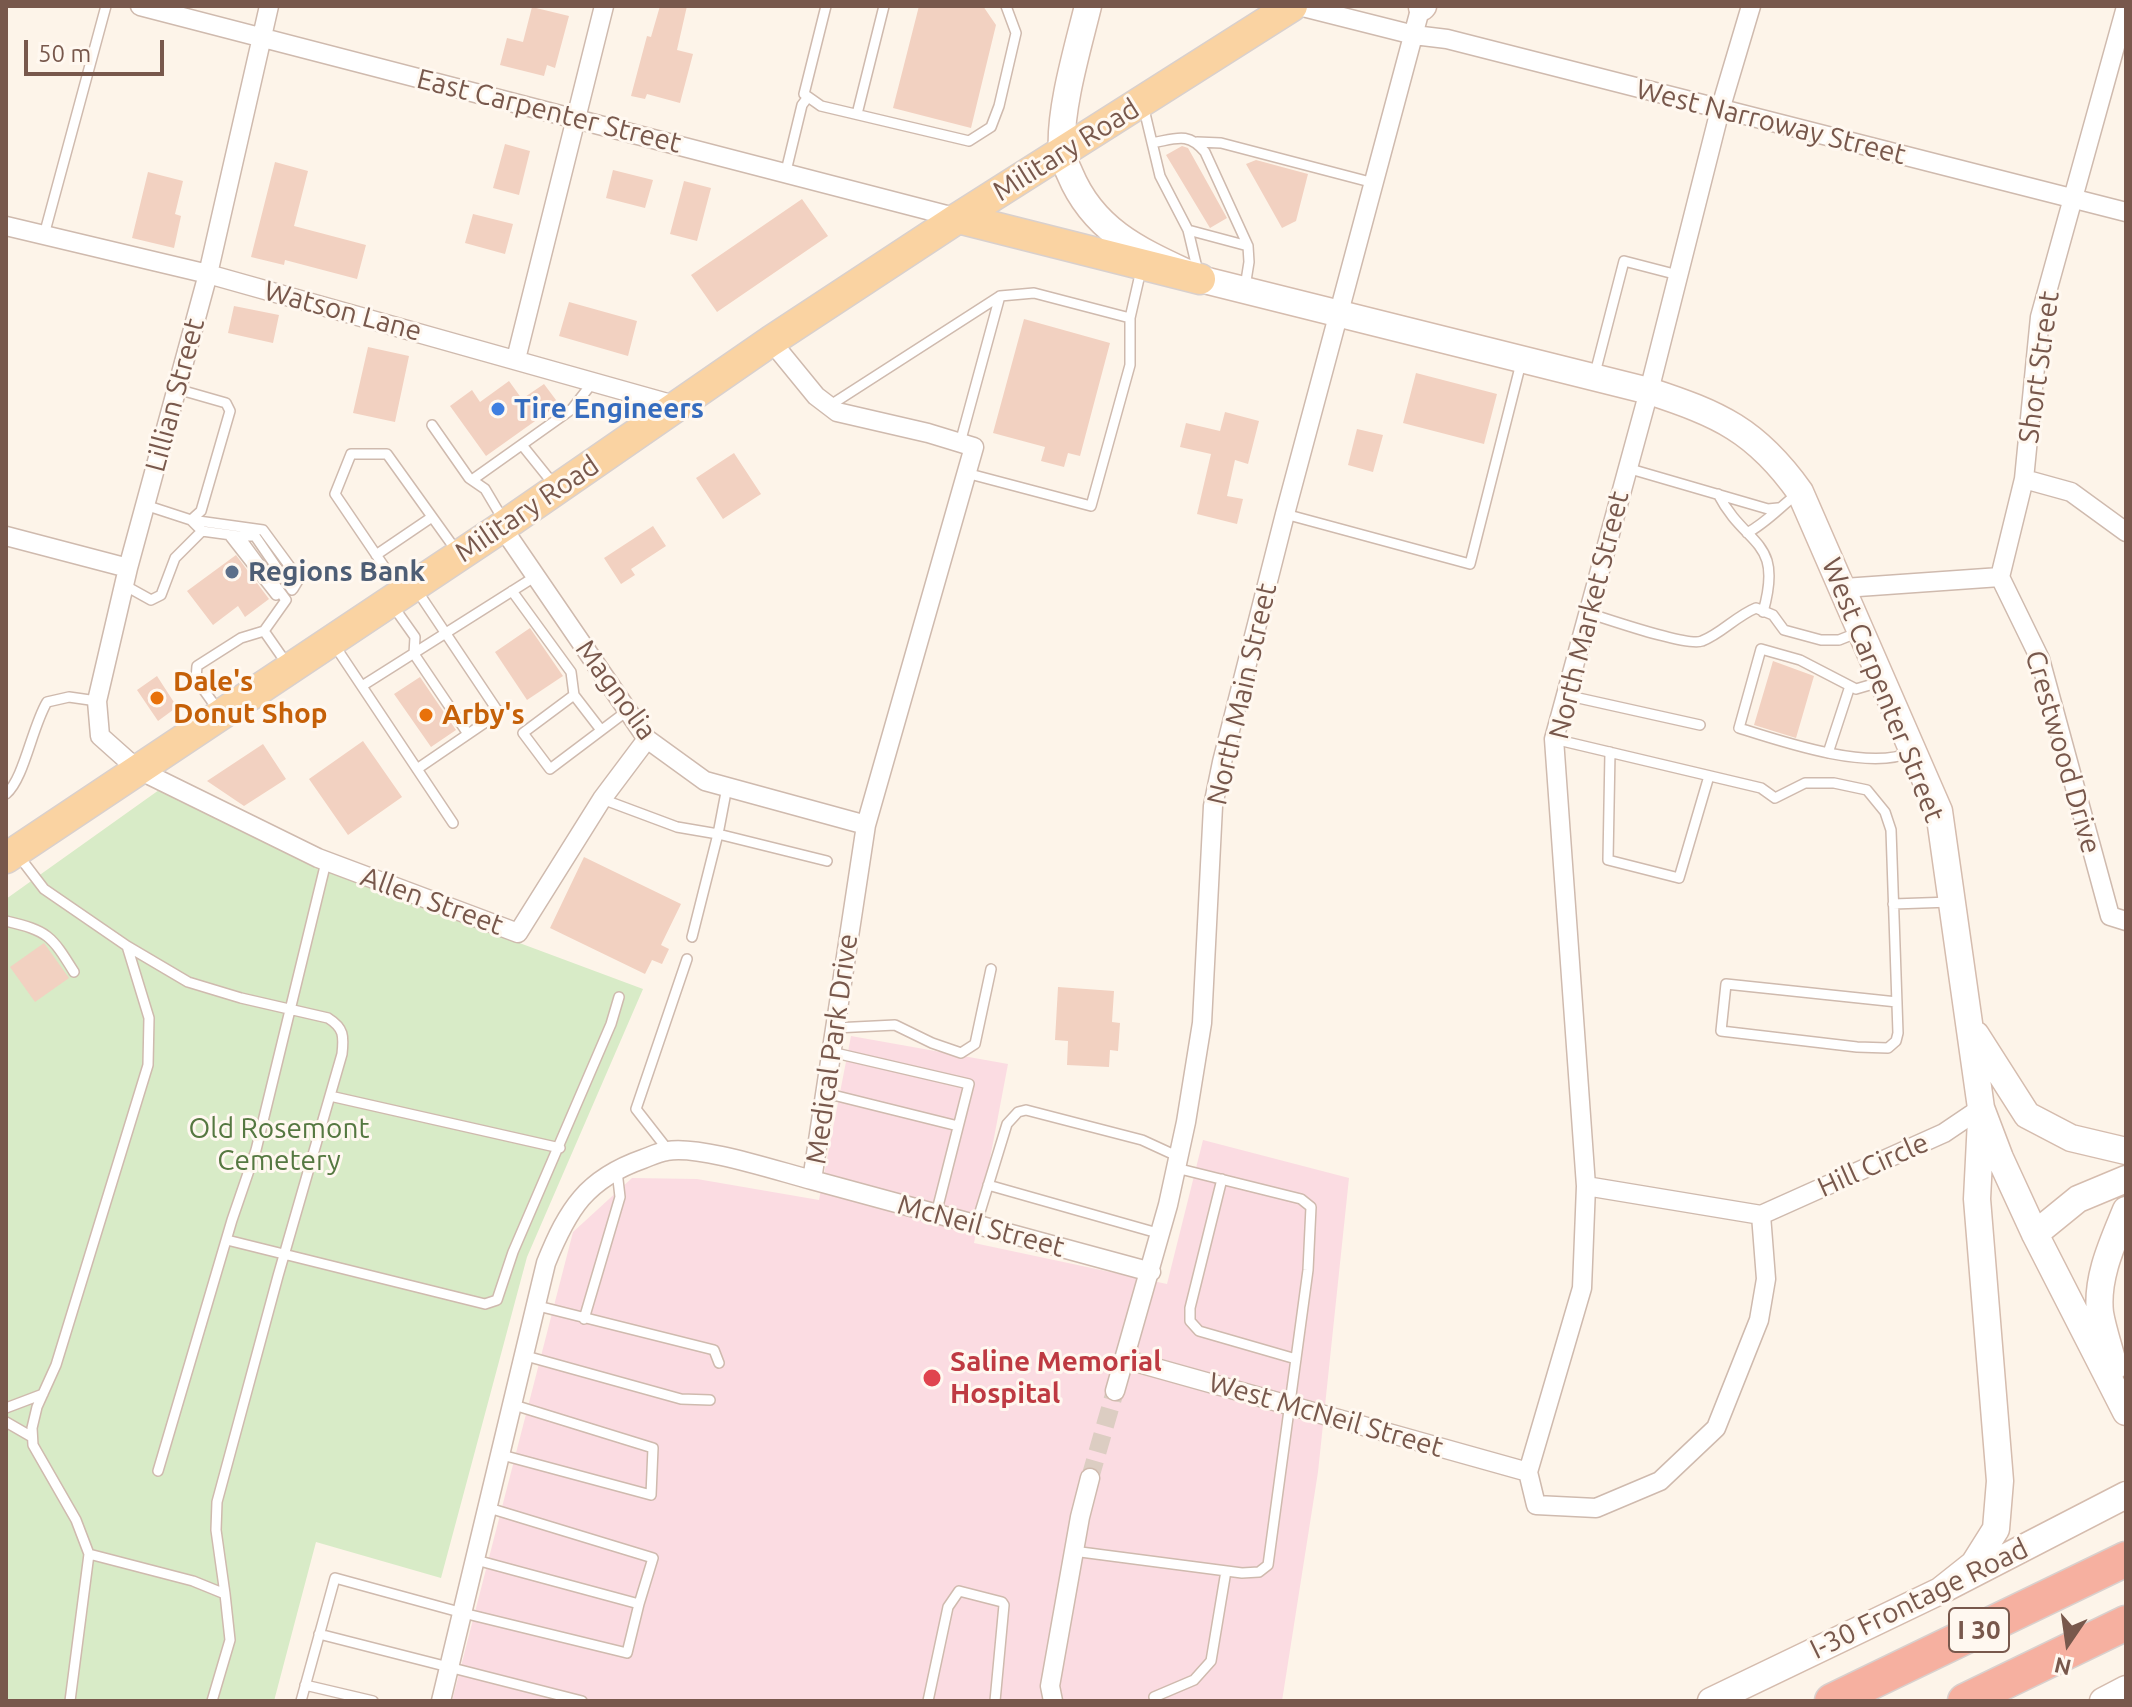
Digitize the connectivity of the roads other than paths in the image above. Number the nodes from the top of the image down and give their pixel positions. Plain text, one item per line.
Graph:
1 (106, 6) edge
2 (140, 6) edge
3 (269, 6) edge
4 (604, 6) edge
5 (826, 6) edge
6 (884, 6) edge
7 (1006, 6) edge
8 (1292, 6) edge
9 (1299, 6) edge
10 (1422, 6) edge
11 (1751, 6) edge
12 (1085, 7) edge
13 (2126, 7) edge
14 (1414, 35) junction
15 (262, 37) junction
16 (808, 97) junction
17 (1142, 101) junction
18 (1720, 110) junction
19 (857, 114) junction
20 (575, 118) junction
21 (1197, 142) junction
22 (1152, 143) junction
23 (1061, 153) junction
24 (786, 171) junction
25 (1374, 183) junction
26 (2075, 197) junction
27 (2126, 212) edge
28 (958, 218) junction
29 (6, 226) edge
30 (1188, 230) junction
31 (44, 235) junction
32 (1248, 246) junction
33 (1143, 264) junction
34 (208, 274) junction
35 (1678, 275) junction
36 (1200, 279) junction
37 (1245, 290) junction
38 (1000, 296) junction
39 (1338, 314) junction
40 (1130, 318) junction
41 (771, 341) junction
42 (516, 359) junction
43 (1522, 359) junction
44 (1594, 377) junction
45 (593, 382) junction
46 (177, 389) junction
47 (1649, 391) junction
48 (678, 406) junction
49 (829, 406) junction
50 (432, 425) dead end
51 (960, 443) junction
52 (522, 445) junction
53 (1627, 468) junction
54 (966, 473) junction
55 (2024, 479) junction
56 (472, 480) junction
57 (557, 489) junction
58 (1800, 492) junction
59 (1718, 494) junction
60 (145, 505) junction
61 (1778, 508) junction
62 (1285, 514) junction
63 (432, 517) junction
64 (191, 520) junction
65 (504, 525) junction
66 (202, 531) junction
67 (2126, 532) edge
68 (1747, 533) junction
69 (234, 535) junction
70 (6, 536) edge
71 (376, 555) junction
72 (459, 555) junction
73 (126, 576) junction
74 (536, 576) junction
75 (2000, 577) junction
76 (1844, 588) junction
77 (293, 589) junction
78 (512, 591) junction
79 (402, 593) junction
80 (284, 603) junction
81 (1763, 612) junction
82 (1588, 613) junction
83 (264, 631) junction
84 (1862, 631) junction
85 (445, 634) junction
86 (330, 640) junction
87 (414, 654) junction
88 (289, 667) junction
89 (1883, 681) junction
90 (362, 686) junction
91 (1850, 686) junction
92 (574, 695) junction
93 (1565, 695) junction
94 (97, 701) junction
95 (627, 711) junction
96 (220, 713) junction
97 (1700, 725) dead end
98 (601, 730) junction
99 (468, 734) junction
100 (647, 739) junction
101 (1554, 739) junction
102 (1913, 751) junction
103 (1610, 752) junction
104 (1828, 753) junction
105 (137, 769) junction
106 (417, 769) junction
107 (1709, 776) junction
108 (727, 787) junction
109 (6, 794) edge
110 (602, 799) junction
111 (453, 823) dead end
112 (866, 825) junction
113 (718, 834) junction
114 (11, 855) edge
115 (827, 861) dead end
116 (326, 862) junction
117 (1951, 902) junction
118 (1893, 904) junction
119 (6, 921) edge
120 (2126, 921) edge
121 (692, 937) dead end
122 (127, 946) junction
123 (687, 959) dead end
124 (991, 969) dead end
125 (74, 972) dead end
126 (619, 997) dead end
127 (1897, 1002) junction
128 (291, 1010) junction
129 (1970, 1025) junction
130 (835, 1028) junction
131 (831, 1052) junction
132 (825, 1093) junction
133 (330, 1096) junction
134 (1981, 1108) junction
135 (958, 1126) junction
136 (560, 1148) junction
137 (668, 1150) junction
138 (2126, 1151) edge
139 (1177, 1162) junction
140 (617, 1168) junction
141 (1222, 1179) junction
142 (2126, 1179) edge
143 (812, 1180) junction
144 (988, 1185) junction
145 (1586, 1186) junction
146 (2126, 1210) edge
147 (936, 1214) junction
148 (1761, 1215) junction
149 (976, 1225) junction
150 (1161, 1234) junction
151 (2035, 1234) junction
152 (227, 1240) junction
153 (284, 1254) junction
154 (1151, 1272) junction
155 (538, 1306) junction
156 (584, 1319) junction
157 (526, 1356) junction
158 (1124, 1359) junction
159 (1296, 1359) junction
160 (719, 1363) dead end
161 (1115, 1391) tunnel mouth
162 (43, 1394) junction
163 (710, 1400) dead end
164 (514, 1405) junction
165 (1291, 1405) junction
166 (6, 1408) edge
167 (2125, 1411) edge
168 (6, 1422) edge
169 (32, 1437) junction
170 (502, 1455) junction
171 (158, 1471) dead end
172 (1528, 1472) junction
173 (1090, 1478) tunnel mouth
174 (2126, 1495) edge
175 (489, 1508) junction
176 (1073, 1551) junction
177 (89, 1554) junction
178 (2126, 1559) edge
179 (476, 1560) junction
180 (1226, 1571) junction
181 (1940, 1591) junction
182 (225, 1594) junction
183 (639, 1604) junction
184 (463, 1613) junction
185 (2126, 1623) edge
186 (319, 1634) junction
187 (450, 1668) junction
188 (305, 1685) junction
189 (2126, 1689) edge
190 (1154, 1697) dead end
191 (70, 1701) edge
192 (212, 1701) edge
193 (301, 1701) edge
194 (373, 1701) edge
195 (441, 1701) edge
196 (582, 1701) edge
197 (928, 1701) edge
198 (995, 1701) edge
199 (1053, 1701) edge
200 (1711, 1701) edge
201 (1832, 1701) edge
202 (1965, 1701) edge
203 (2103, 1701) edge

1 - 31 lane
2 - 15 street, East Carpenter Street
3 - 15 street, Lillian Street
4 - 20 street
5 - 16 lane
6 - 19 lane
7 - 19 lane
8 - 17 main road, Military Road
9 - 14 street, West Narroway Street
10 - 14 street, North Main Street
11 - 18 street, North Market Street
12 - 23 main road
13 - 26 street, Short Street
14 - 18 street, West Narroway Street
14 - 25 street, North Main Street
15 - 20 street, East Carpenter Street
15 - 34 street, Lillian Street
16 - 19 lane
16 - 24 lane
17 - 22 lane
17 - 23 main road, Military Road
18 - 26 street, West Narroway Street
18 - 35 street, North Market Street
20 - 24 street, East Carpenter Street
20 - 42 street
21 - 22 lane
21 - 25 lane
21 - 32 lane
22 - 30 lane
23 - 28 main road, Military Road
23 - 36 main road
24 - 28 street, East Carpenter Street
25 - 39 street, North Main Street
26 - 27 street, West Narroway Street
26 - 55 street, Short Street
28 - 33 main road
28 - 41 main road, Military Road
29 - 31 street, Watson Lane
30 - 32 lane
30 - 36 lane
31 - 34 street, Watson Lane
32 - 37 lane
33 - 36 main road
33 - 40 lane
34 - 42 street, Watson Lane
34 - 46 street, Lillian Street
35 - 44 lane
35 - 47 street, North Market Street
36 - 37 main road
37 - 39 main road
38 - 40 lane
38 - 49 lane
38 - 51 lane
39 - 43 main road, West Carpenter Street
39 - 62 street, North Main Street
40 - 54 lane
41 - 48 main road, Military Road
41 - 49 street
42 - 45 street, Watson Lane
43 - 44 main road, West Carpenter Street
43 - 62 lane
44 - 47 main road, West Carpenter Street
45 - 48 street, Watson Lane
45 - 52 lane
46 - 60 street, Lillian Street
46 - 64 lane
47 - 53 street, North Market Street
47 - 58 main road, West Carpenter Street
48 - 57 main road, Military Road
49 - 51 street
50 - 56 lane
51 - 54 street, Medical Park Drive
52 - 56 lane
52 - 57 lane
53 - 59 lane
53 - 82 street, North Market Street
54 - 112 street, Medical Park Drive
55 - 67 street
55 - 75 street, Short Street
56 - 65 lane
57 - 65 main road, Military Road
58 - 61 lane
58 - 76 main road, West Carpenter Street
59 - 61 lane
59 - 68 lane
60 - 64 lane
60 - 73 street, Lillian Street
61 - 68 lane
62 - 139 street, North Main Street
63 - 71 lane
63 - 71 lane
63 - 72 lane
64 - 66 lane
64 - 77 lane
65 - 72 main road, Military Road
65 - 74 street, Magnolia
66 - 69 lane
66 - 73 lane
68 - 81 lane
69 - 77 lane
69 - 80 lane
70 - 73 street
71 - 79 lane
72 - 79 main road, Military Road
73 - 94 street, Lillian Street
74 - 78 lane
74 - 95 street, Magnolia
75 - 76 street
75 - 120 street, Crestwood Drive
76 - 84 main road, West Carpenter Street
77 - 80 lane
78 - 85 lane
78 - 92 lane
79 - 85 lane
79 - 86 main road, Military Road
79 - 87 lane
80 - 83 lane
81 - 82 lane
81 - 84 lane
82 - 93 street, North Market Street
83 - 88 lane
83 - 96 lane
84 - 89 main road, West Carpenter Street
85 - 87 lane
85 - 99 lane
86 - 88 main road, Military Road
86 - 90 lane
87 - 90 lane
87 - 99 lane
88 - 96 main road, Military Road
89 - 91 lane
89 - 102 main road, West Carpenter Street
90 - 106 lane
91 - 104 lane
91 - 104 lane
92 - 98 lane
92 - 98 lane
93 - 97 lane
93 - 101 street, North Market Street
94 - 105 street, Lillian Street
94 - 109 lane
95 - 98 lane
95 - 100 street, Magnolia
96 - 105 main road, Military Road
99 - 106 lane
100 - 108 street, Magnolia
100 - 110 street, Allen Street
101 - 103 lane
101 - 145 street, North Market Street
102 - 104 lane
102 - 117 main road, West Carpenter Street
103 - 107 lane
103 - 107 lane
105 - 114 main road, Military Road
105 - 116 street, Allen Street
106 - 111 lane
107 - 118 lane
108 - 112 street, Magnolia
108 - 113 lane
110 - 113 lane
110 - 116 street, Allen Street
112 - 130 street, Medical Park Drive
113 - 115 lane
113 - 121 lane
114 - 122 lane
116 - 128 lane
117 - 118 lane
117 - 129 main road, West Carpenter Street
118 - 127 lane
119 - 125 lane
122 - 128 lane
122 - 162 lane
123 - 137 lane
124 - 130 lane
126 - 136 lane
127 - 127 lane
128 - 133 lane
128 - 152 lane
129 - 134 main road, West Carpenter Street
129 - 138 main road
130 - 131 street, Medical Park Drive
131 - 132 street, Medical Park Drive
131 - 135 lane
132 - 135 lane
132 - 143 street, Medical Park Drive
133 - 136 lane
133 - 153 lane
134 - 148 street, Hill Circle
134 - 151 main road, West Carpenter Street
134 - 181 main road
135 - 147 lane
136 - 153 lane
137 - 140 street, Medical Park Drive
137 - 143 street, Medical Park Drive
139 - 141 lane
139 - 144 lane
139 - 150 street, North Main Street
140 - 155 street, Medical Park Drive
140 - 156 lane
141 - 159 lane
141 - 159 lane
142 - 151 main road
143 - 147 street, McNeil Street
144 - 149 lane
144 - 150 lane
145 - 148 street
145 - 172 street, North Market Street
146 - 167 main road
147 - 149 street, McNeil Street
148 - 172 street
149 - 154 street, McNeil Street
150 - 154 street, North Main Street
151 - 167 main road, West Carpenter Street
152 - 153 lane
152 - 171 lane
153 - 182 lane
154 - 158 street, North Main Street
155 - 156 lane
155 - 157 street, Medical Park Drive
156 - 160 lane
157 - 163 lane
157 - 164 street, Medical Park Drive
158 - 161 street, North Main Street
158 - 165 street, West McNeil Street
159 - 165 lane
162 - 166 lane
162 - 169 lane
164 - 170 street, Medical Park Drive
164 - 170 lane
165 - 172 street, West McNeil Street
165 - 180 lane
168 - 169 lane
169 - 177 lane
170 - 175 street, Medical Park Drive
173 - 176 street
174 - 181 main road, I-30 Frontage Road
175 - 179 street, Medical Park Drive
175 - 183 lane
176 - 180 lane
176 - 199 street
177 - 182 lane
177 - 191 lane
178 - 201 highway, I 30
179 - 183 lane
179 - 184 street, Medical Park Drive
180 - 190 lane
181 - 200 main road, I-30 Frontage Road
182 - 192 lane
183 - 184 lane
184 - 186 lane
184 - 187 street, Medical Park Drive
185 - 202 highway, I 30
186 - 187 lane
186 - 188 lane
187 - 195 street, Medical Park Drive
187 - 196 lane
188 - 193 lane
188 - 194 lane
189 - 203 main road
197 - 198 lane

